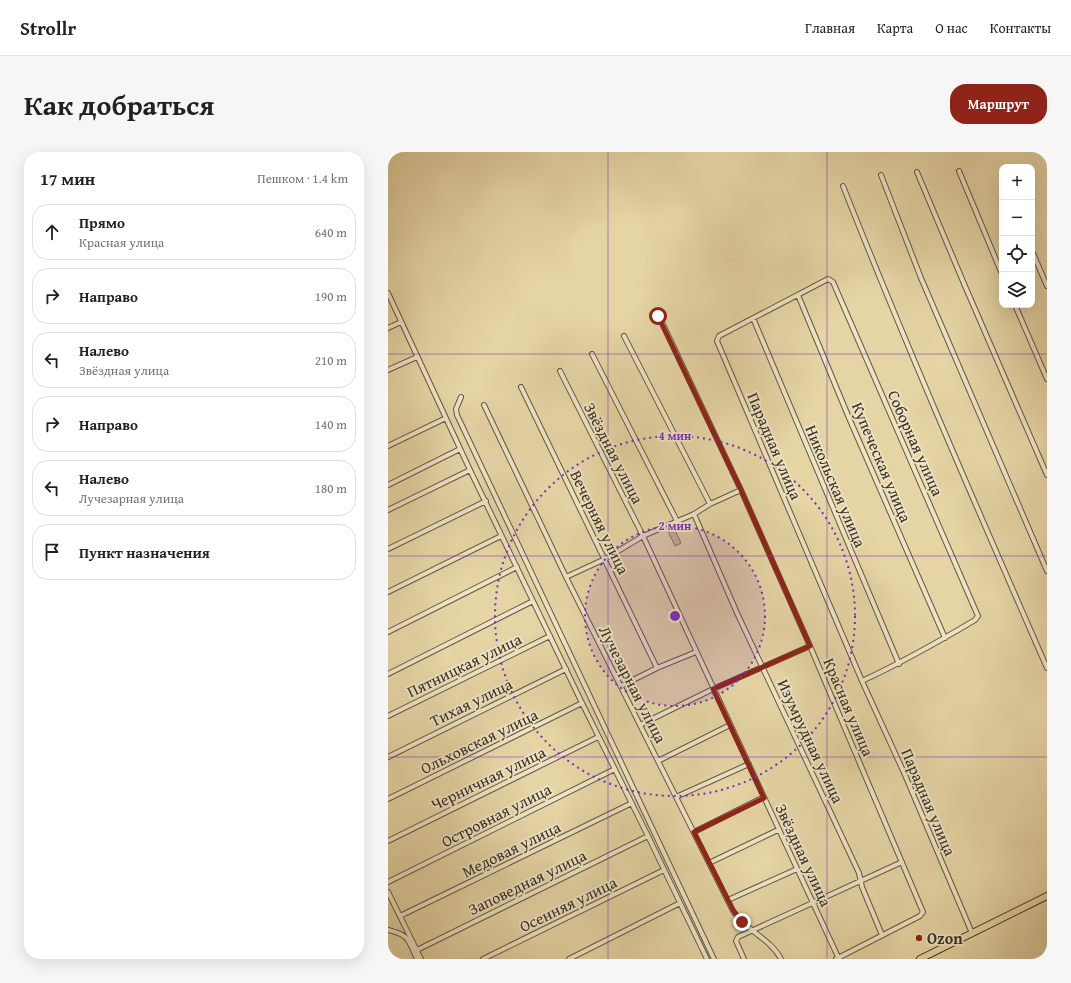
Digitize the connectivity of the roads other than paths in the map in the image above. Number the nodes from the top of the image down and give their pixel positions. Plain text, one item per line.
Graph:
1 (959, 171) dead end
2 (917, 172) dead end
3 (881, 175) dead end
4 (843, 186) dead end
5 (1035, 258) edge
6 (1001, 272) edge
7 (830, 280) joint
8 (1047, 286) edge
9 (388, 293) edge
10 (798, 295) junction
11 (1016, 308) edge
12 (658, 316) dead end
13 (753, 318) junction
14 (401, 322) junction
15 (388, 328) edge
16 (624, 336) dead end
17 (592, 354) dead end
18 (417, 356) junction
19 (388, 370) edge
20 (560, 371) dead end
21 (1047, 379) edge
22 (521, 387) dead end
23 (461, 397) dead end
24 (484, 405) dead end
25 (446, 418) junction
26 (388, 446) edge
27 (460, 449) junction
28 (470, 470) junction
29 (1047, 475) edge
30 (388, 485) edge
31 (741, 490) junction
32 (486, 501) junction
33 (710, 504) junction
34 (388, 510) edge
35 (694, 514) junction
36 (677, 521) junction
37 (501, 536) junction
38 (643, 536) junction
39 (388, 549) edge
40 (605, 559) junction
41 (517, 567) junction
42 (1047, 571) edge
43 (566, 577) junction
44 (388, 592) edge
45 (533, 601) junction
46 (388, 632) edge
47 (550, 636) junction
48 (945, 638) junction
49 (810, 646) junction
50 (696, 652) junction
51 (899, 664) junction
52 (763, 667) junction
53 (657, 668) junction
54 (1047, 668) edge
55 (566, 669) junction
56 (388, 674) edge
57 (862, 681) junction
58 (621, 686) junction
59 (713, 689) junction
60 (582, 703) junction
61 (388, 716) edge
62 (640, 725) junction
63 (730, 725) junction
64 (598, 737) junction
65 (388, 757) edge
66 (658, 761) junction
67 (748, 764) junction
68 (615, 769) junction
69 (676, 797) junction
70 (764, 798) junction
71 (388, 800) edge
72 (632, 803) junction
73 (778, 830) junction
74 (694, 832) junction
75 (648, 836) junction
76 (388, 841) edge
77 (902, 862) junction
78 (709, 863) junction
79 (797, 869) junction
80 (664, 870) junction
81 (861, 881) junction
82 (388, 882) edge
83 (388, 892) edge
84 (1047, 896) edge
85 (728, 900) junction
86 (680, 903) junction
87 (813, 903) junction
88 (400, 916) junction
89 (388, 930) edge
90 (753, 931) junction
91 (972, 933) junction
92 (882, 935) junction
93 (416, 950) junction
94 (418, 959) edge
95 (421, 959) edge
96 (483, 959) edge
97 (569, 959) edge
98 (707, 959) edge
99 (714, 959) edge
100 (744, 959) edge
101 (781, 959) edge
102 (838, 959) edge
103 (920, 959) edge

1 - 6 street
2 - 29 street
3 - 42 street
4 - 54 street
5 - 8 street
7 - 10 street, Парадная улица
7 - 48 street, Соборная улица
9 - 14 street
10 - 13 street, Парадная улица
10 - 48 street, Купеческая улица
11 - 21 street
12 - 31 street, Красная улица
13 - 51 street, Никольская улица
13 - 57 street, Парадная улица
14 - 15 street
14 - 18 street
16 - 33 street
17 - 36 street
18 - 19 street
18 - 25 street
20 - 38 street, Звёздная улица
22 - 40 street, Вечерняя улица
23 - 99 street
24 - 43 street, Лучезарная улица
25 - 26 street
25 - 27 street
27 - 28 street
27 - 30 street
28 - 32 street
28 - 34 street
31 - 33 street
31 - 49 street, Красная улица
32 - 37 street
32 - 39 street
33 - 35 street
35 - 36 street
35 - 52 street, Изумрудная улица
36 - 38 street
37 - 41 street
37 - 44 street
38 - 40 street
38 - 50 street, Звёздная улица
40 - 43 street
40 - 53 street, Вечерняя улица
41 - 45 street
41 - 46 street
43 - 58 street, Лучезарная улица
45 - 47 street
45 - 56 street
47 - 55 street
47 - 61 street, Пятницкая улица
48 - 51 street
49 - 52 street
49 - 77 street, Красная улица
50 - 53 street
50 - 59 street, Звёздная улица
51 - 57 street
52 - 59 street
52 - 81 street, Изумрудная улица
53 - 58 street
55 - 60 street
55 - 65 street, Тихая улица
57 - 91 street, Парадная улица
58 - 62 street, Лучезарная улица
59 - 62 street
59 - 63 street, Звёздная улица
60 - 64 street
60 - 71 street, Ольховская улица
62 - 66 street, Лучезарная улица
63 - 66 street
63 - 67 street, Звёздная улица
64 - 68 street
64 - 76 street, Черничная улица
66 - 69 street, Лучезарная улица
67 - 69 street
67 - 70 street, Звёздная улица
68 - 72 street
68 - 82 street, Островная улица
69 - 74 street, Лучезарная улица
70 - 73 street, Звёздная улица
70 - 74 street
72 - 75 street
72 - 88 street, Медовая улица
73 - 78 street
73 - 79 street, Звёздная улица
74 - 78 street, Лучезарная улица
75 - 80 street
75 - 93 street, Заповедная улица
77 - 81 street
77 - 92 street, Красная улица
78 - 85 street, Лучезарная улица
79 - 85 street
79 - 87 street, Звёздная улица
80 - 86 street
80 - 96 street, Осенняя улица
81 - 87 street
81 - 92 street, Изумрудная улица
83 - 88 street
84 - 91 main road
85 - 90 street, Лучезарная улица
86 - 97 street
86 - 98 street
87 - 90 street
87 - 102 street, Звёздная улица
88 - 93 street
89 - 94 street
90 - 100 street
90 - 101 street, Лучезарная улица
91 - 103 main road
92 - 102 street
93 - 95 street

